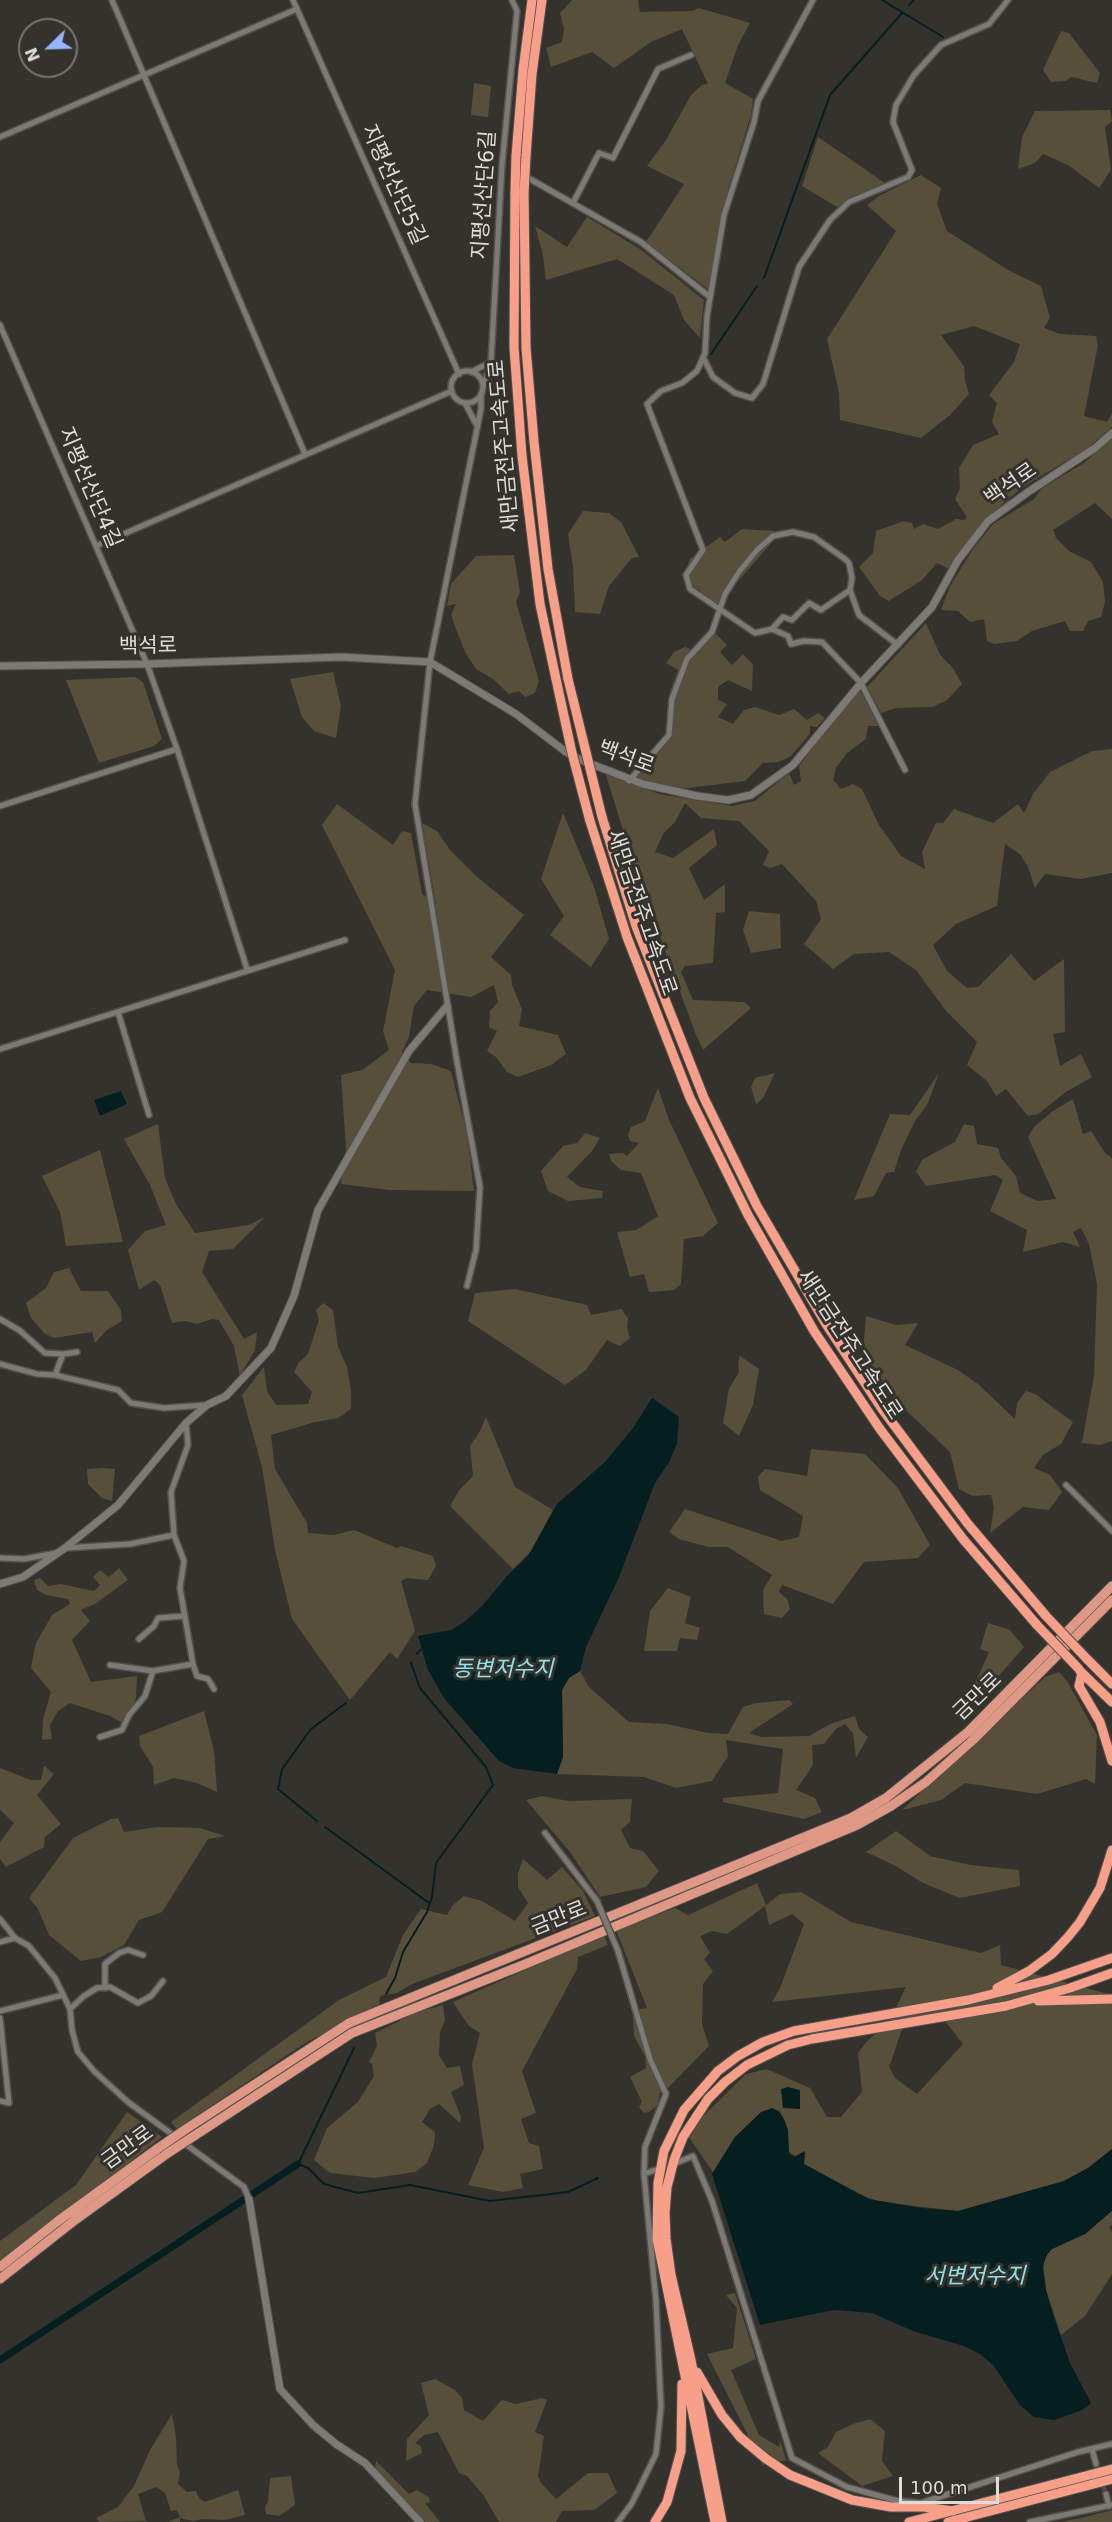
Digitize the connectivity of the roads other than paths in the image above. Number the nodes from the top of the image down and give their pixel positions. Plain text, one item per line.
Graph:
1 (112, 0) edge
2 (293, 0) edge
3 (512, 0) edge
4 (532, 0) edge
5 (542, 0) edge
6 (813, 0) edge
7 (1008, 0) edge
8 (297, 9) junction
9 (691, 55) dead end
10 (143, 75) junction
11 (0, 137) edge
12 (521, 156) junction
13 (502, 165) junction
14 (519, 193) junction
15 (573, 203) junction
16 (710, 297) junction
17 (0, 325) edge
18 (703, 357) junction
19 (491, 362) junction
20 (471, 372) junction
21 (459, 374) junction
22 (452, 392) junction
23 (482, 392) junction
24 (465, 403) junction
25 (476, 424) junction
26 (1112, 433) edge
27 (305, 454) junction
28 (96, 546) junction
29 (850, 590) junction
30 (720, 610) junction
31 (772, 628) junction
32 (898, 645) junction
33 (430, 662) junction
34 (147, 664) junction
35 (0, 666) edge
36 (861, 683) junction
37 (177, 749) junction
38 (905, 770) dead end
39 (630, 780) junction
40 (0, 806) edge
41 (345, 940) dead end
42 (247, 969) junction
43 (447, 1006) junction
44 (118, 1012) junction
45 (0, 1049) edge
46 (149, 1115) dead end
47 (467, 1286) dead end
48 (0, 1319) edge
49 (77, 1352) dead end
50 (63, 1354) junction
51 (0, 1364) edge
52 (55, 1375) junction
53 (207, 1405) junction
54 (186, 1423) junction
55 (1066, 1485) dead end
56 (1112, 1531) edge
57 (174, 1534) junction
58 (65, 1548) junction
59 (58, 1553) junction
60 (0, 1558) edge
61 (0, 1584) edge
62 (1112, 1586) edge
63 (1112, 1600) edge
64 (185, 1616) junction
65 (139, 1639) dead end
66 (193, 1664) junction
67 (110, 1665) dead end
68 (153, 1671) junction
69 (1081, 1671) junction
70 (1112, 1684) edge
71 (214, 1689) dead end
72 (1112, 1702) edge
73 (100, 1737) dead end
74 (1112, 1761) edge
75 (545, 1833) dead end
76 (1112, 1850) edge
77 (0, 1919) edge
78 (15, 1938) junction
79 (0, 1942) edge
80 (143, 1955) dead end
81 (1112, 1958) edge
82 (1112, 1973) edge
83 (163, 1981) dead end
84 (105, 1988) junction
85 (63, 1995) junction
86 (1112, 1999) edge
87 (968, 2000) junction
88 (1006, 2006) junction
89 (70, 2009) junction
90 (0, 2011) edge
91 (0, 2018) edge
92 (0, 2101) edge
93 (161, 2152) junction
94 (676, 2163) dead end
95 (655, 2170) dead end
96 (644, 2174) junction
97 (249, 2199) joint
98 (0, 2267) edge
99 (0, 2279) edge
100 (691, 2360) junction
101 (682, 2367) junction
102 (1112, 2444) edge
103 (1092, 2449) junction
104 (1096, 2464) tunnel mouth
105 (1112, 2469) edge
106 (1112, 2479) edge
107 (1106, 2494) dead end
108 (1110, 2505) edge
109 (953, 2511) junction
110 (420, 2522) edge
111 (618, 2522) edge
112 (655, 2522) edge
113 (715, 2522) edge
114 (722, 2522) edge
115 (909, 2522) edge
116 (948, 2522) edge
117 (1030, 2522) edge

1 - 10 street
2 - 8 street, 지평선산단5길
3 - 13 street, 지평선산단6길
4 - 12 highway, 새만금전주고속도로
5 - 12 highway, 새만금전주고속도로
6 - 16 street
7 - 18 street
8 - 10 street
8 - 21 street, 지평선산단5길
9 - 15 street
10 - 11 street
10 - 27 street
12 - 14 highway, 새만금전주고속도로, bridge
13 - 15 street
13 - 19 street, 지평선산단6길
14 - 69 highway, 새만금전주고속도로, bridge
14 - 70 highway, 새만금전주고속도로, bridge
15 - 16 street
16 - 18 street
17 - 28 street, 지평선산단4길
18 - 30 street
19 - 20 street
19 - 23 street, 지평선산단6길
20 - 21 street
20 - 23 street
21 - 22 street
22 - 24 street
22 - 27 street
23 - 24 street
23 - 25 street
24 - 25 street
25 - 33 street
26 - 32 street, 백석로
27 - 28 street
28 - 34 street, 지평선산단4길
29 - 30 street
29 - 31 street
29 - 32 street
30 - 31 street
30 - 39 street
31 - 36 street
32 - 36 street, 백석로
33 - 34 street, 백석로
33 - 39 street, 백석로
33 - 43 street
34 - 35 street, 백석로
34 - 37 street, 지평선산단4길
36 - 38 street
36 - 39 street, 백석로
37 - 40 street
37 - 42 street, 지평선산단4길
41 - 42 street
42 - 44 street
43 - 47 street
43 - 53 street
44 - 45 street
44 - 46 street
48 - 50 street
49 - 50 street
50 - 52 street
51 - 52 street
52 - 53 street
53 - 54 street
54 - 57 street
54 - 58 street
55 - 56 street
57 - 58 street
57 - 64 street
58 - 59 street
59 - 60 street
59 - 61 street
62 - 93 highway, 금만로, bridge
63 - 93 highway, 금만로, bridge
64 - 65 street
64 - 66 street
66 - 68 street
66 - 71 street
67 - 68 street
68 - 73 street
69 - 72 highway, 새만금전주고속도로
69 - 74 highway
75 - 96 street, bridge
76 - 87 highway
77 - 78 street
78 - 79 street
78 - 85 street
80 - 84 street
81 - 87 highway
82 - 88 highway
83 - 84 street
84 - 89 street
85 - 89 street
85 - 90 street
86 - 88 highway
87 - 101 highway
88 - 100 highway
89 - 97 street
91 - 92 street
93 - 98 highway, 금만로
93 - 99 highway, 금만로
94 - 103 street
95 - 96 street
96 - 111 street
97 - 110 street
100 - 109 highway
100 - 114 highway
101 - 112 highway
101 - 113 highway
102 - 103 street
103 - 104 street
105 - 109 highway
106 - 116 highway
107 - 108 street
108 - 117 street
109 - 115 highway

